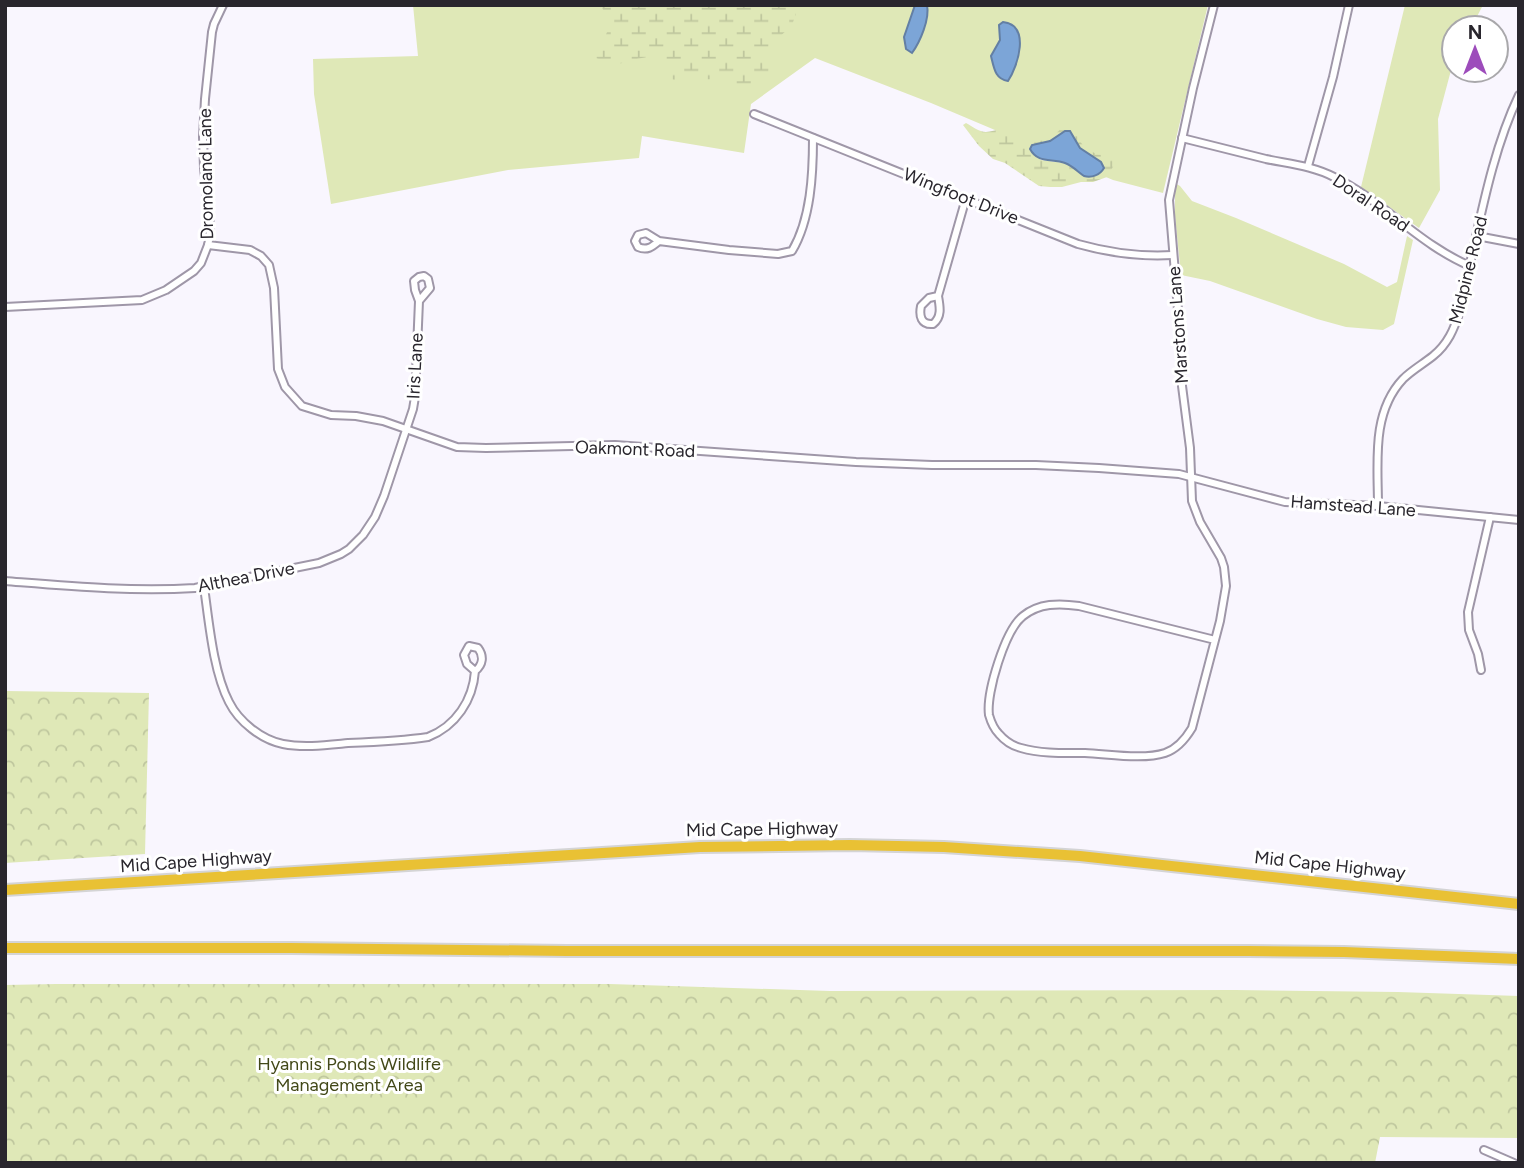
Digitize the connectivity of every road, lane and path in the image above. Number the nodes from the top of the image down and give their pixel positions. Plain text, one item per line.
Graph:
1 (223, 5) edge
2 (1214, 5) edge
3 (1349, 5) edge
4 (1519, 95) edge
5 (754, 114) dead end
6 (813, 138) junction
7 (1182, 138) junction
8 (1308, 166) junction
9 (966, 198) junction
10 (1477, 236) junction
11 (659, 241) dead end
12 (1519, 244) edge
13 (208, 245) junction
14 (1173, 255) junction
15 (1470, 266) junction
16 (938, 296) junction
17 (419, 301) dead end
18 (5, 307) edge
19 (407, 430) junction
20 (1191, 477) junction
21 (1378, 506) junction
22 (1490, 517) junction
23 (1519, 520) edge
24 (5, 582) edge
25 (204, 587) junction
26 (1215, 640) junction
27 (1481, 670) dead end
28 (475, 671) dead end
29 (5, 890) edge
30 (1519, 904) edge
31 (5, 948) edge
32 (1519, 958) edge
33 (1484, 1150) dead end
34 (1514, 1163) edge

1 - 13 street, Dromoland Lane
2 - 7 street, Marstons Lane
3 - 8 street
4 - 10 street, Midpine Road
5 - 6 street, Wingfoot Drive
6 - 9 street, Wingfoot Drive
6 - 11 street
7 - 8 street, Doral Road
7 - 14 street, Marstons Lane
8 - 15 street, Doral Road
9 - 14 street, Wingfoot Drive
9 - 16 street
10 - 12 street
10 - 15 street, Midpine Road
13 - 18 street, Dromoland Lane
13 - 19 street, Oakmont Road
14 - 20 street, Marstons Lane
15 - 21 street, Midpine Road
16 - 16 street
17 - 19 street, Iris Lane
19 - 20 street, Oakmont Road
19 - 25 street, Althea Drive
20 - 21 street, Hamstead Lane
20 - 26 street, Marstons Lane
21 - 22 street, Hamstead Lane
22 - 23 street, Hamstead Lane
22 - 27 street
24 - 25 street, Althea Drive
25 - 28 street
26 - 26 street, Marstons Lane
29 - 30 highway, Mid Cape Highway
31 - 32 highway
33 - 34 street

